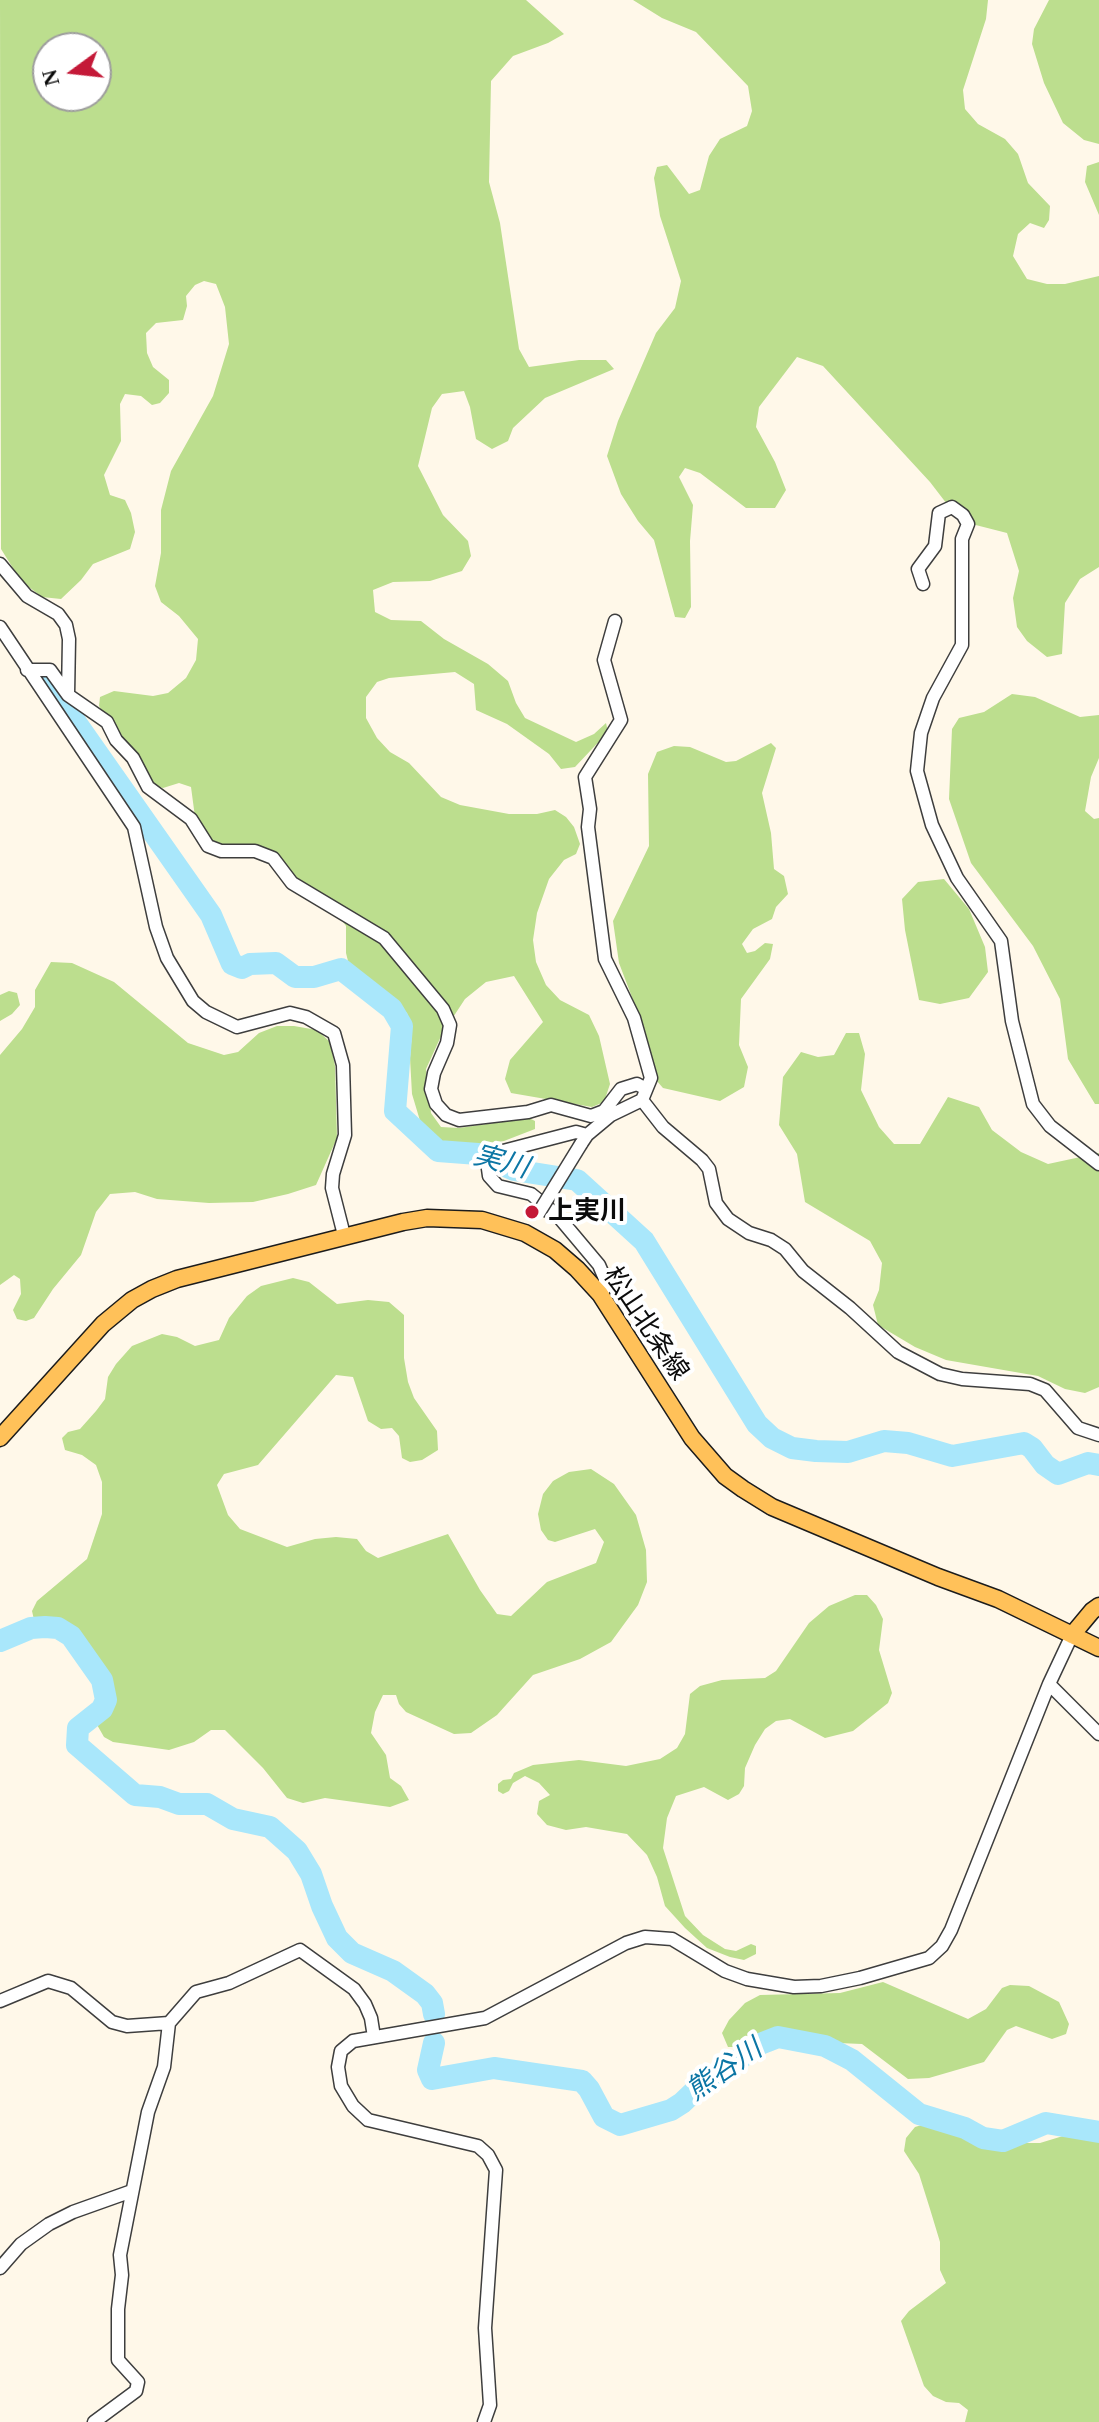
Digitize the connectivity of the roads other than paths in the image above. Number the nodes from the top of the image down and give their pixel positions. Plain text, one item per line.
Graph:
1 (0, 564) edge
2 (923, 584) dead end
3 (615, 621) dead end
4 (0, 627) edge
5 (0, 643) edge
6 (15, 652) junction
7 (27, 670) junction
8 (68, 695) junction
9 (644, 1095) junction
10 (584, 1139) junction
11 (1099, 1164) edge
12 (525, 1233) junction
13 (344, 1235) junction
14 (600, 1294) junction
15 (1099, 1435) edge
16 (0, 1438) edge
17 (1099, 1606) edge
18 (1072, 1635) junction
19 (1099, 1648) edge
20 (1049, 1684) junction
21 (1099, 1734) edge
22 (0, 2001) edge
23 (169, 2023) junction
24 (374, 2037) junction
25 (132, 2191) junction
26 (0, 2268) edge
27 (94, 2422) edge
28 (484, 2422) edge

1 - 8 street
2 - 11 street
3 - 9 street
4 - 6 street
5 - 6 street
6 - 7 street
7 - 8 street
7 - 13 street
8 - 9 street
9 - 10 street
9 - 15 street
10 - 12 street, bridge
10 - 14 street
12 - 13 main road, 松山北条線
12 - 14 main road, 松山北条線
13 - 16 main road, 松山北条線
14 - 18 main road, 松山北条線
17 - 18 main road
18 - 19 main road, 松山北条線
18 - 20 street
20 - 21 street
20 - 24 street
22 - 23 street
23 - 24 street
23 - 25 street
24 - 28 street
25 - 26 street
25 - 27 street

